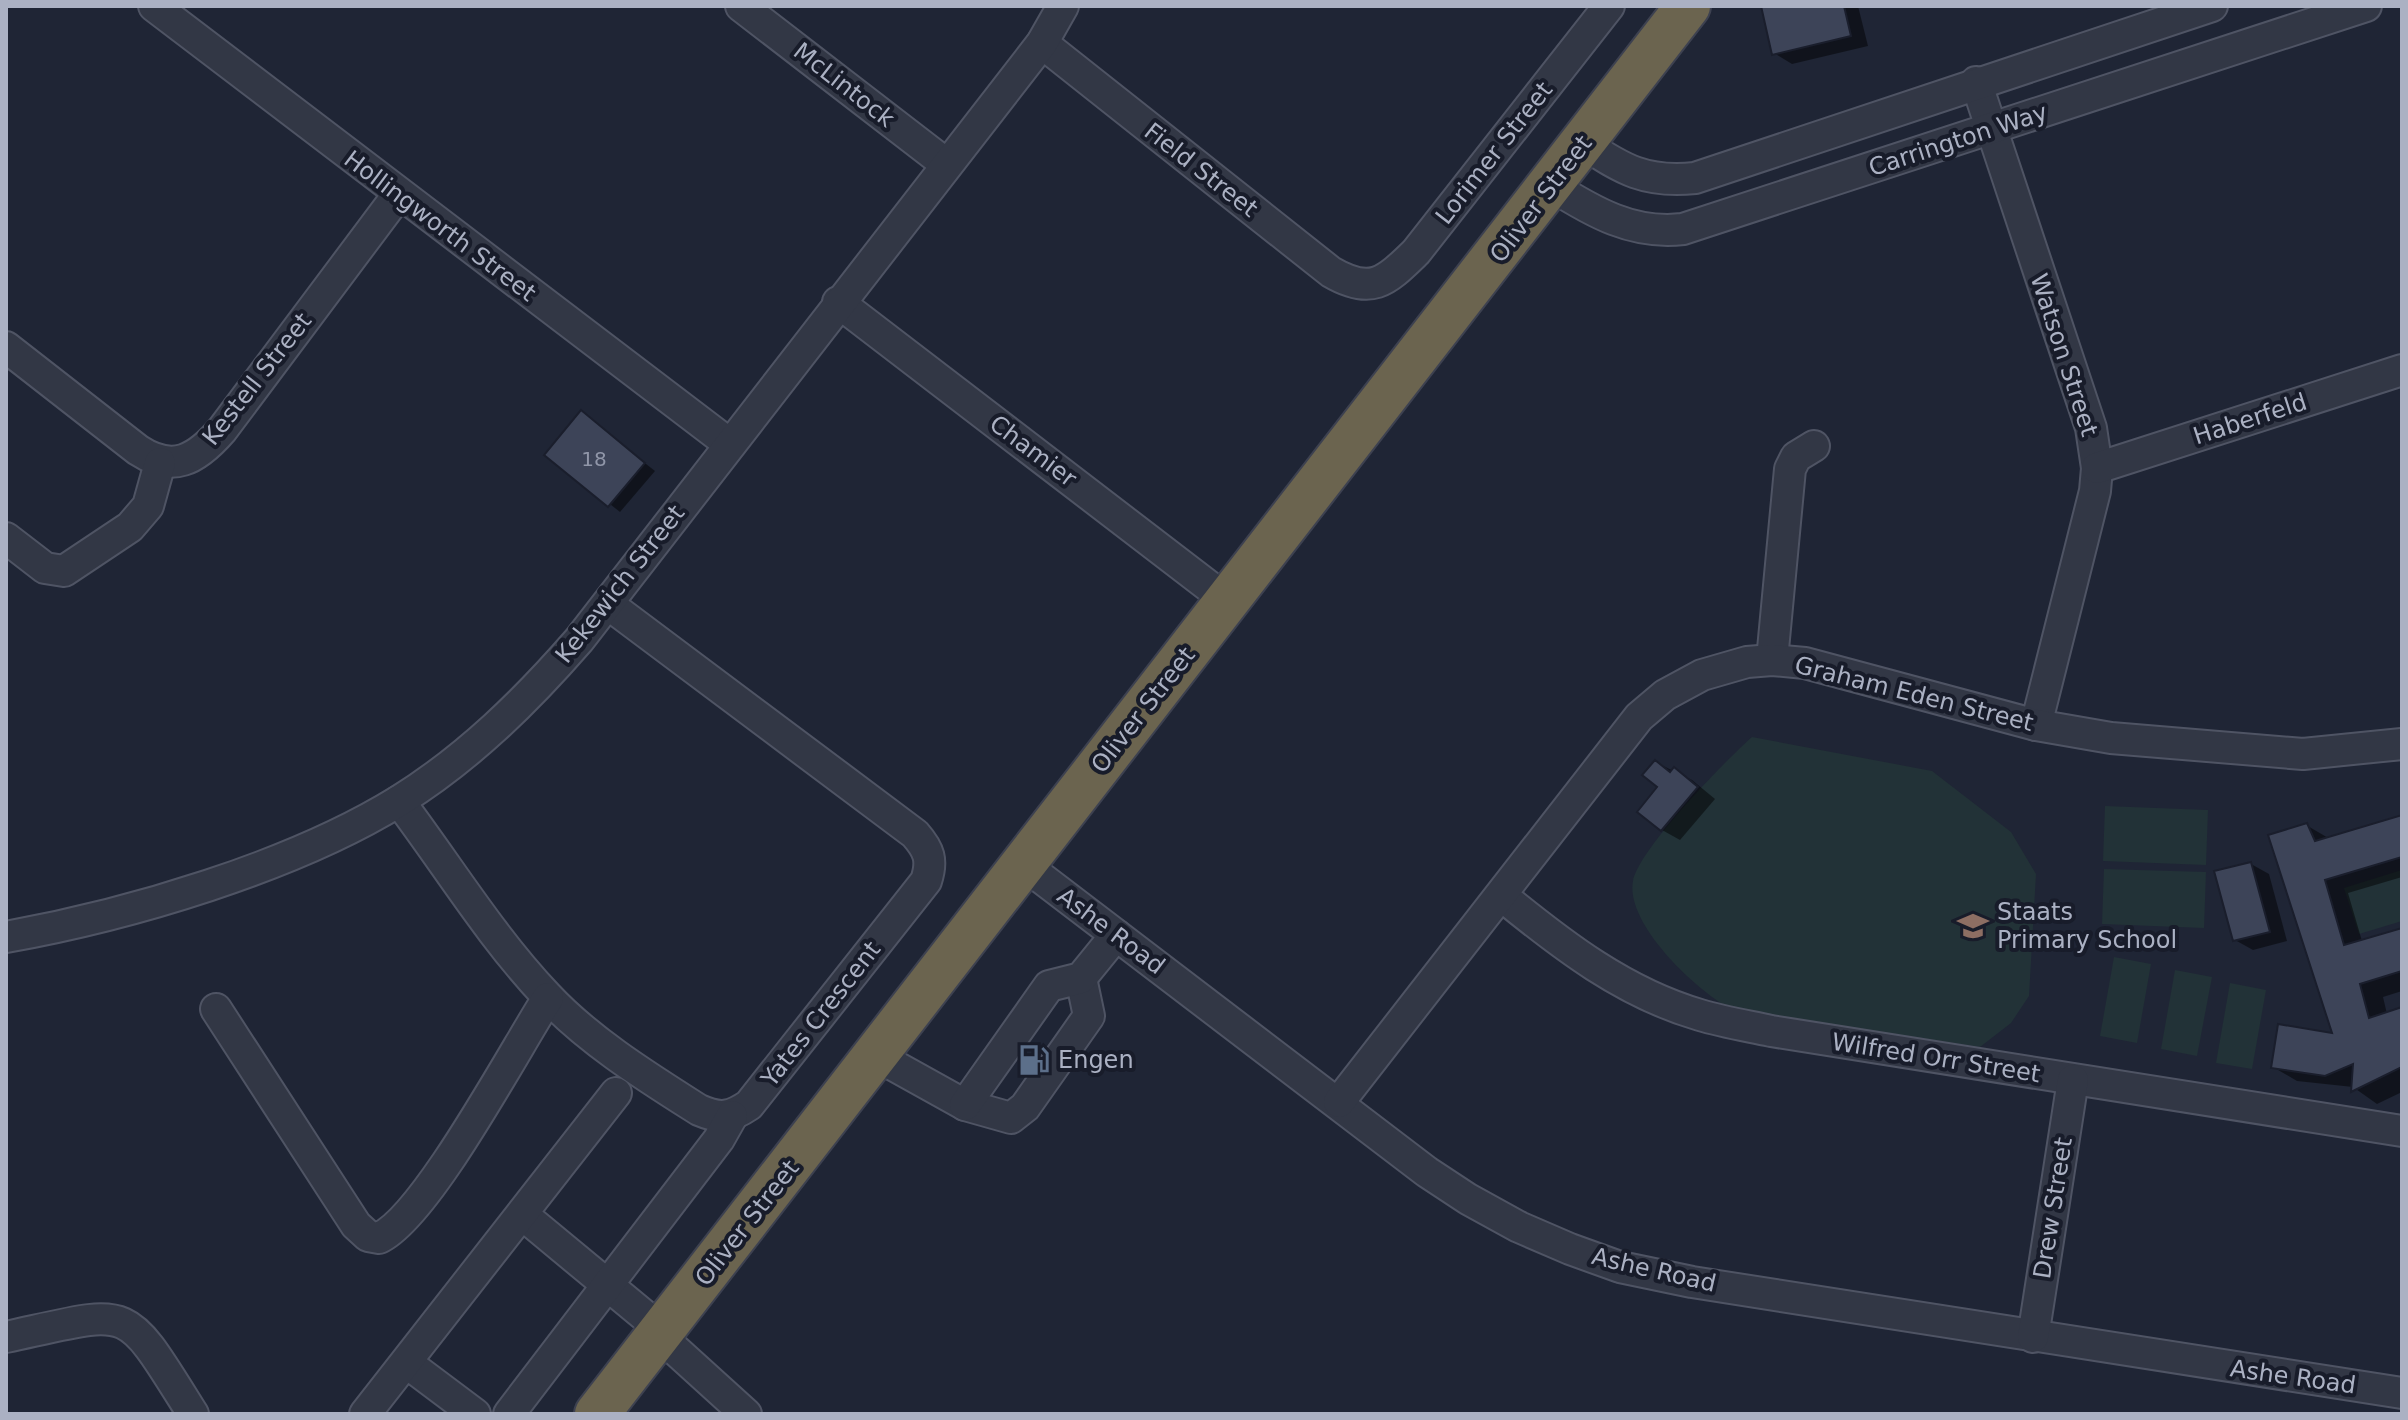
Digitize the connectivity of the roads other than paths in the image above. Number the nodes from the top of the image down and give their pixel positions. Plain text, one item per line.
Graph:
1 (154, 6) edge
2 (741, 6) edge
3 (1063, 6) edge
4 (1609, 6) edge
5 (1688, 6) edge
6 (2212, 6) edge
7 (2366, 6) edge
8 (1042, 43) junction
9 (1976, 82) junction
10 (1989, 130) junction
11 (1583, 143) junction
12 (946, 164) junction
13 (1552, 186) junction
14 (398, 195) junction
15 (1367, 285) joint
16 (838, 302) junction
17 (6, 347) edge
18 (2402, 370) edge
19 (728, 443) junction
20 (1814, 446) dead end
21 (160, 463) junction
22 (2097, 468) junction
23 (6, 538) edge
24 (1228, 601) junction
25 (608, 604) junction
26 (1772, 660) junction
27 (2036, 725) junction
28 (2402, 744) edge
29 (399, 801) junction
30 (1023, 864) junction
31 (1502, 896) junction
32 (1116, 935) junction
33 (6, 937) edge
34 (1081, 978) junction
35 (548, 998) junction
36 (216, 1009) dead end
37 (875, 1055) junction
38 (2073, 1080) junction
39 (616, 1093) dead end
40 (1339, 1102) junction
41 (965, 1105) junction
42 (732, 1116) junction
43 (2402, 1131) edge
44 (523, 1215) junction
45 (608, 1284) junction
46 (662, 1334) junction
47 (6, 1337) edge
48 (2033, 1337) junction
49 (407, 1363) junction
50 (2402, 1393) edge
51 (193, 1414) edge
52 (365, 1414) edge
53 (475, 1414) edge
54 (509, 1414) edge
55 (597, 1414) edge
56 (746, 1414) edge

1 - 14 street, Hollingworth Street
2 - 12 street, McLintock
3 - 8 street, Kekewich Street
4 - 15 street, Lorimer Street
5 - 11 highway, Oliver Street
6 - 9 street, Carrington Way
7 - 10 street, Carrington Way
8 - 12 street, Kekewich Street
8 - 15 street, Field Street
9 - 10 street, Watson Street
9 - 11 street, Carrington Way
10 - 13 street, Carrington Way
10 - 22 street, Watson Street
11 - 13 highway, Oliver Street
12 - 16 street, Kekewich Street
13 - 24 highway, Oliver Street
14 - 19 street, Hollingworth Street
14 - 21 street, Kestell Street
16 - 19 street, Kekewich Street
16 - 24 street, Chamier
17 - 21 street
18 - 22 street, Haberfeld
19 - 25 street, Kekewich Street
20 - 26 street
21 - 23 street
22 - 27 street, Watson Street
24 - 30 highway, Oliver Street
25 - 29 street, Kekewich Street
25 - 42 street, Yates Crescent
26 - 27 street, Graham Eden Street
26 - 31 street, Graham Eden Street
27 - 28 street, Graham Eden Street
29 - 33 street, Kekewich Street
29 - 35 street
30 - 32 street, Ashe Road
30 - 37 highway, Oliver Street
31 - 38 street, Wilfred Orr Street
31 - 40 street, Graham Eden Street
32 - 34 street
32 - 40 street, Ashe Road
34 - 41 street
34 - 41 street
35 - 36 street
35 - 42 street
37 - 41 street
37 - 46 highway, Oliver Street
38 - 43 street, Wilfred Orr Street
38 - 48 street, Drew Street
39 - 44 street
40 - 48 street, Ashe Road
42 - 45 street, Yates Crescent
44 - 45 street
44 - 49 street
45 - 46 street
45 - 54 street, Yates Crescent
46 - 55 highway, Oliver Street
46 - 56 street
47 - 51 street
48 - 50 street, Ashe Road
49 - 52 street
49 - 53 street

